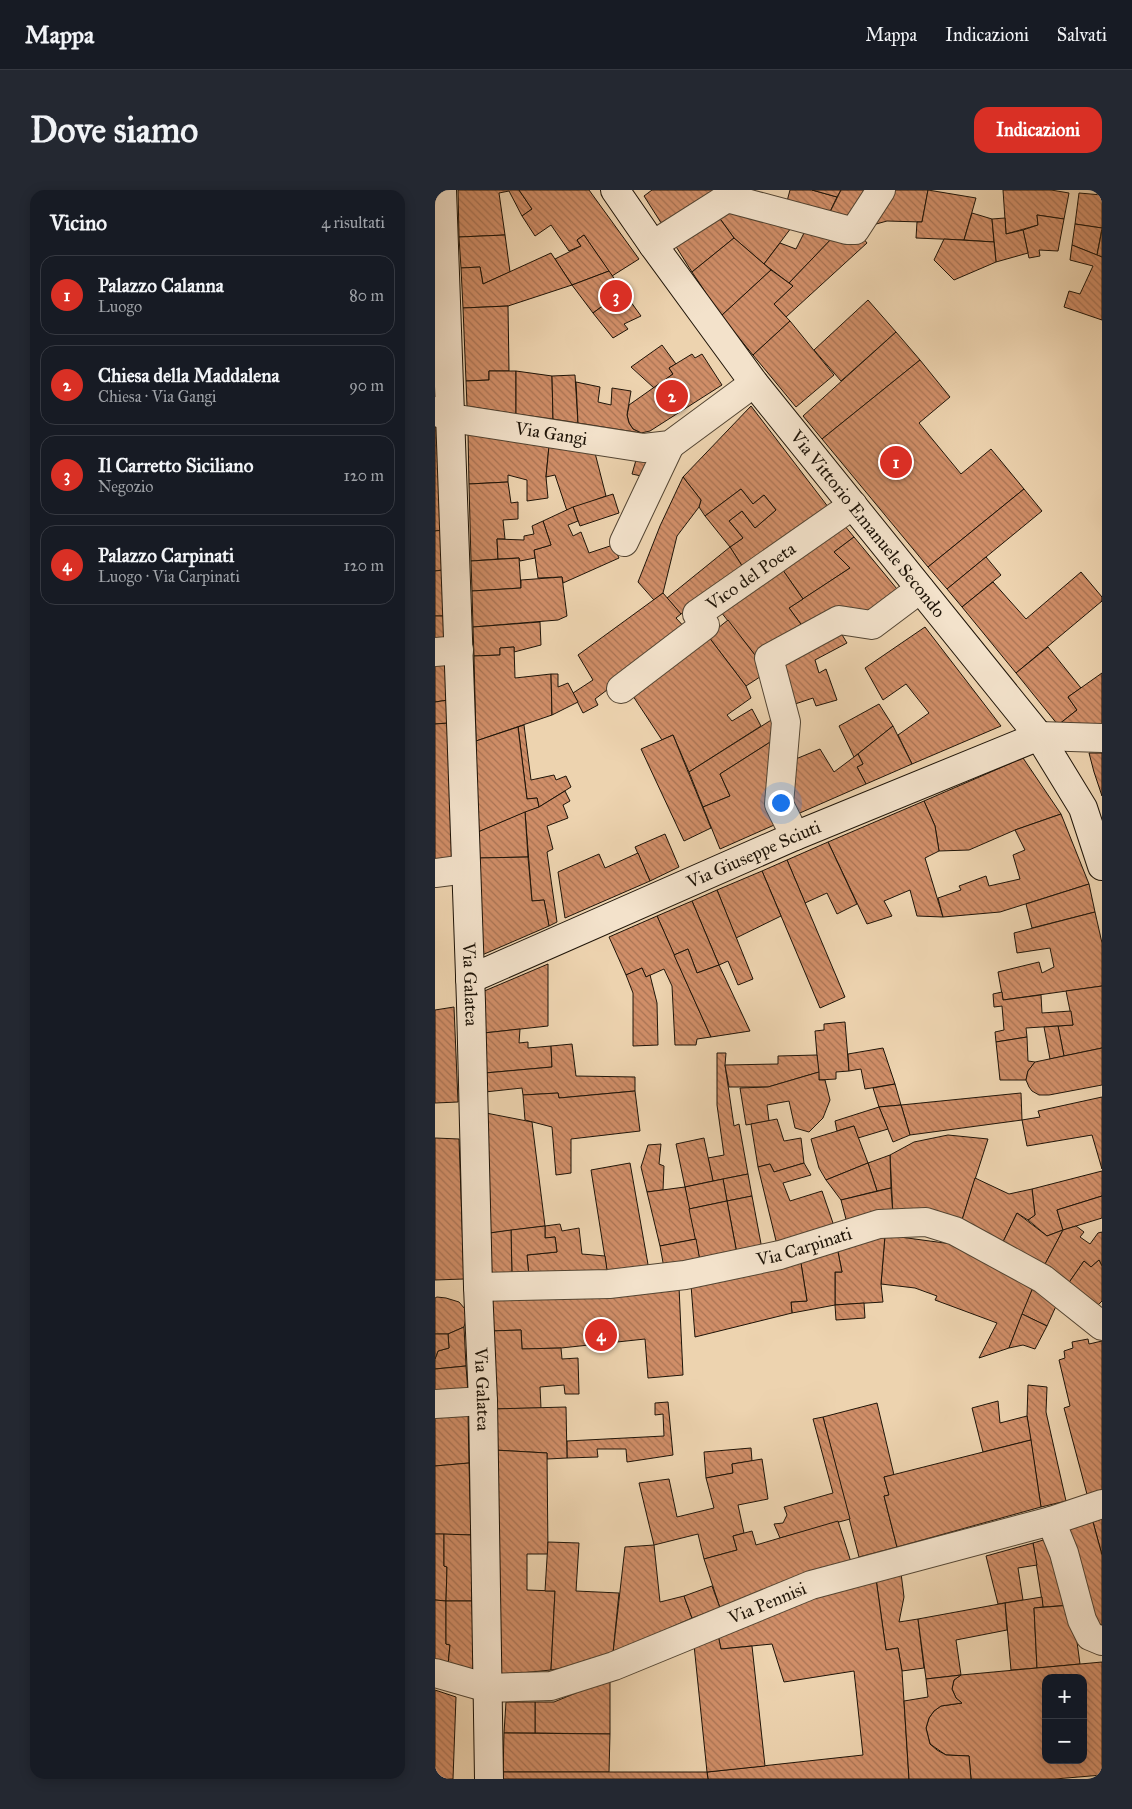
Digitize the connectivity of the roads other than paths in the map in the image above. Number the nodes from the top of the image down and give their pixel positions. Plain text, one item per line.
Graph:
1 (442, 190) edge
2 (615, 190) edge
3 (881, 190) edge
4 (653, 245) junction
5 (754, 383) junction
6 (443, 414) edge
7 (670, 445) junction
8 (853, 505) junction
9 (624, 542) dead end
10 (920, 589) junction
11 (447, 651) edge
12 (621, 689) dead end
13 (1039, 736) junction
14 (1102, 738) edge
15 (795, 836) junction
16 (1102, 866) edge
17 (466, 869) junction
18 (435, 873) edge
19 (470, 979) junction
20 (477, 1287) junction
21 (1102, 1326) edge
22 (483, 1401) junction
23 (435, 1404) edge
24 (1102, 1504) edge
25 (1051, 1521) junction
26 (1102, 1642) edge
27 (435, 1673) edge
28 (488, 1688) junction
29 (489, 1779) edge

1 - 6 street, Via Galatea
2 - 4 street, Via Vittorio Emanuele Secondo
3 - 4 street
4 - 5 street, Via Vittorio Emanuele Secondo
5 - 7 street, Via Gangi
5 - 8 street, Via Vittorio Emanuele Secondo
6 - 7 street, Via Gangi
6 - 11 street, Via Galatea
7 - 9 street, Via Gangi
8 - 10 street, Via Vittorio Emanuele Secondo
8 - 12 street, Vico del Poeta
10 - 13 street, Via Vittorio Emanuele Secondo
10 - 15 street
11 - 17 street, Via Galatea
13 - 14 street
13 - 15 street, Via Giuseppe Sciuti
13 - 16 street, Via Vittorio Emanuele Secondo
15 - 19 street, Via Giuseppe Sciuti
17 - 18 street
17 - 19 street, Via Galatea
19 - 20 street, Via Galatea
20 - 21 street, Via Carpinati
20 - 22 street, Via Galatea
22 - 23 street
22 - 28 street, Via Galatea
24 - 25 street, Via Pennisi
25 - 26 street
25 - 28 street, Via Pennisi
27 - 28 street, Via Pennisi
28 - 29 street, Via Galatea

